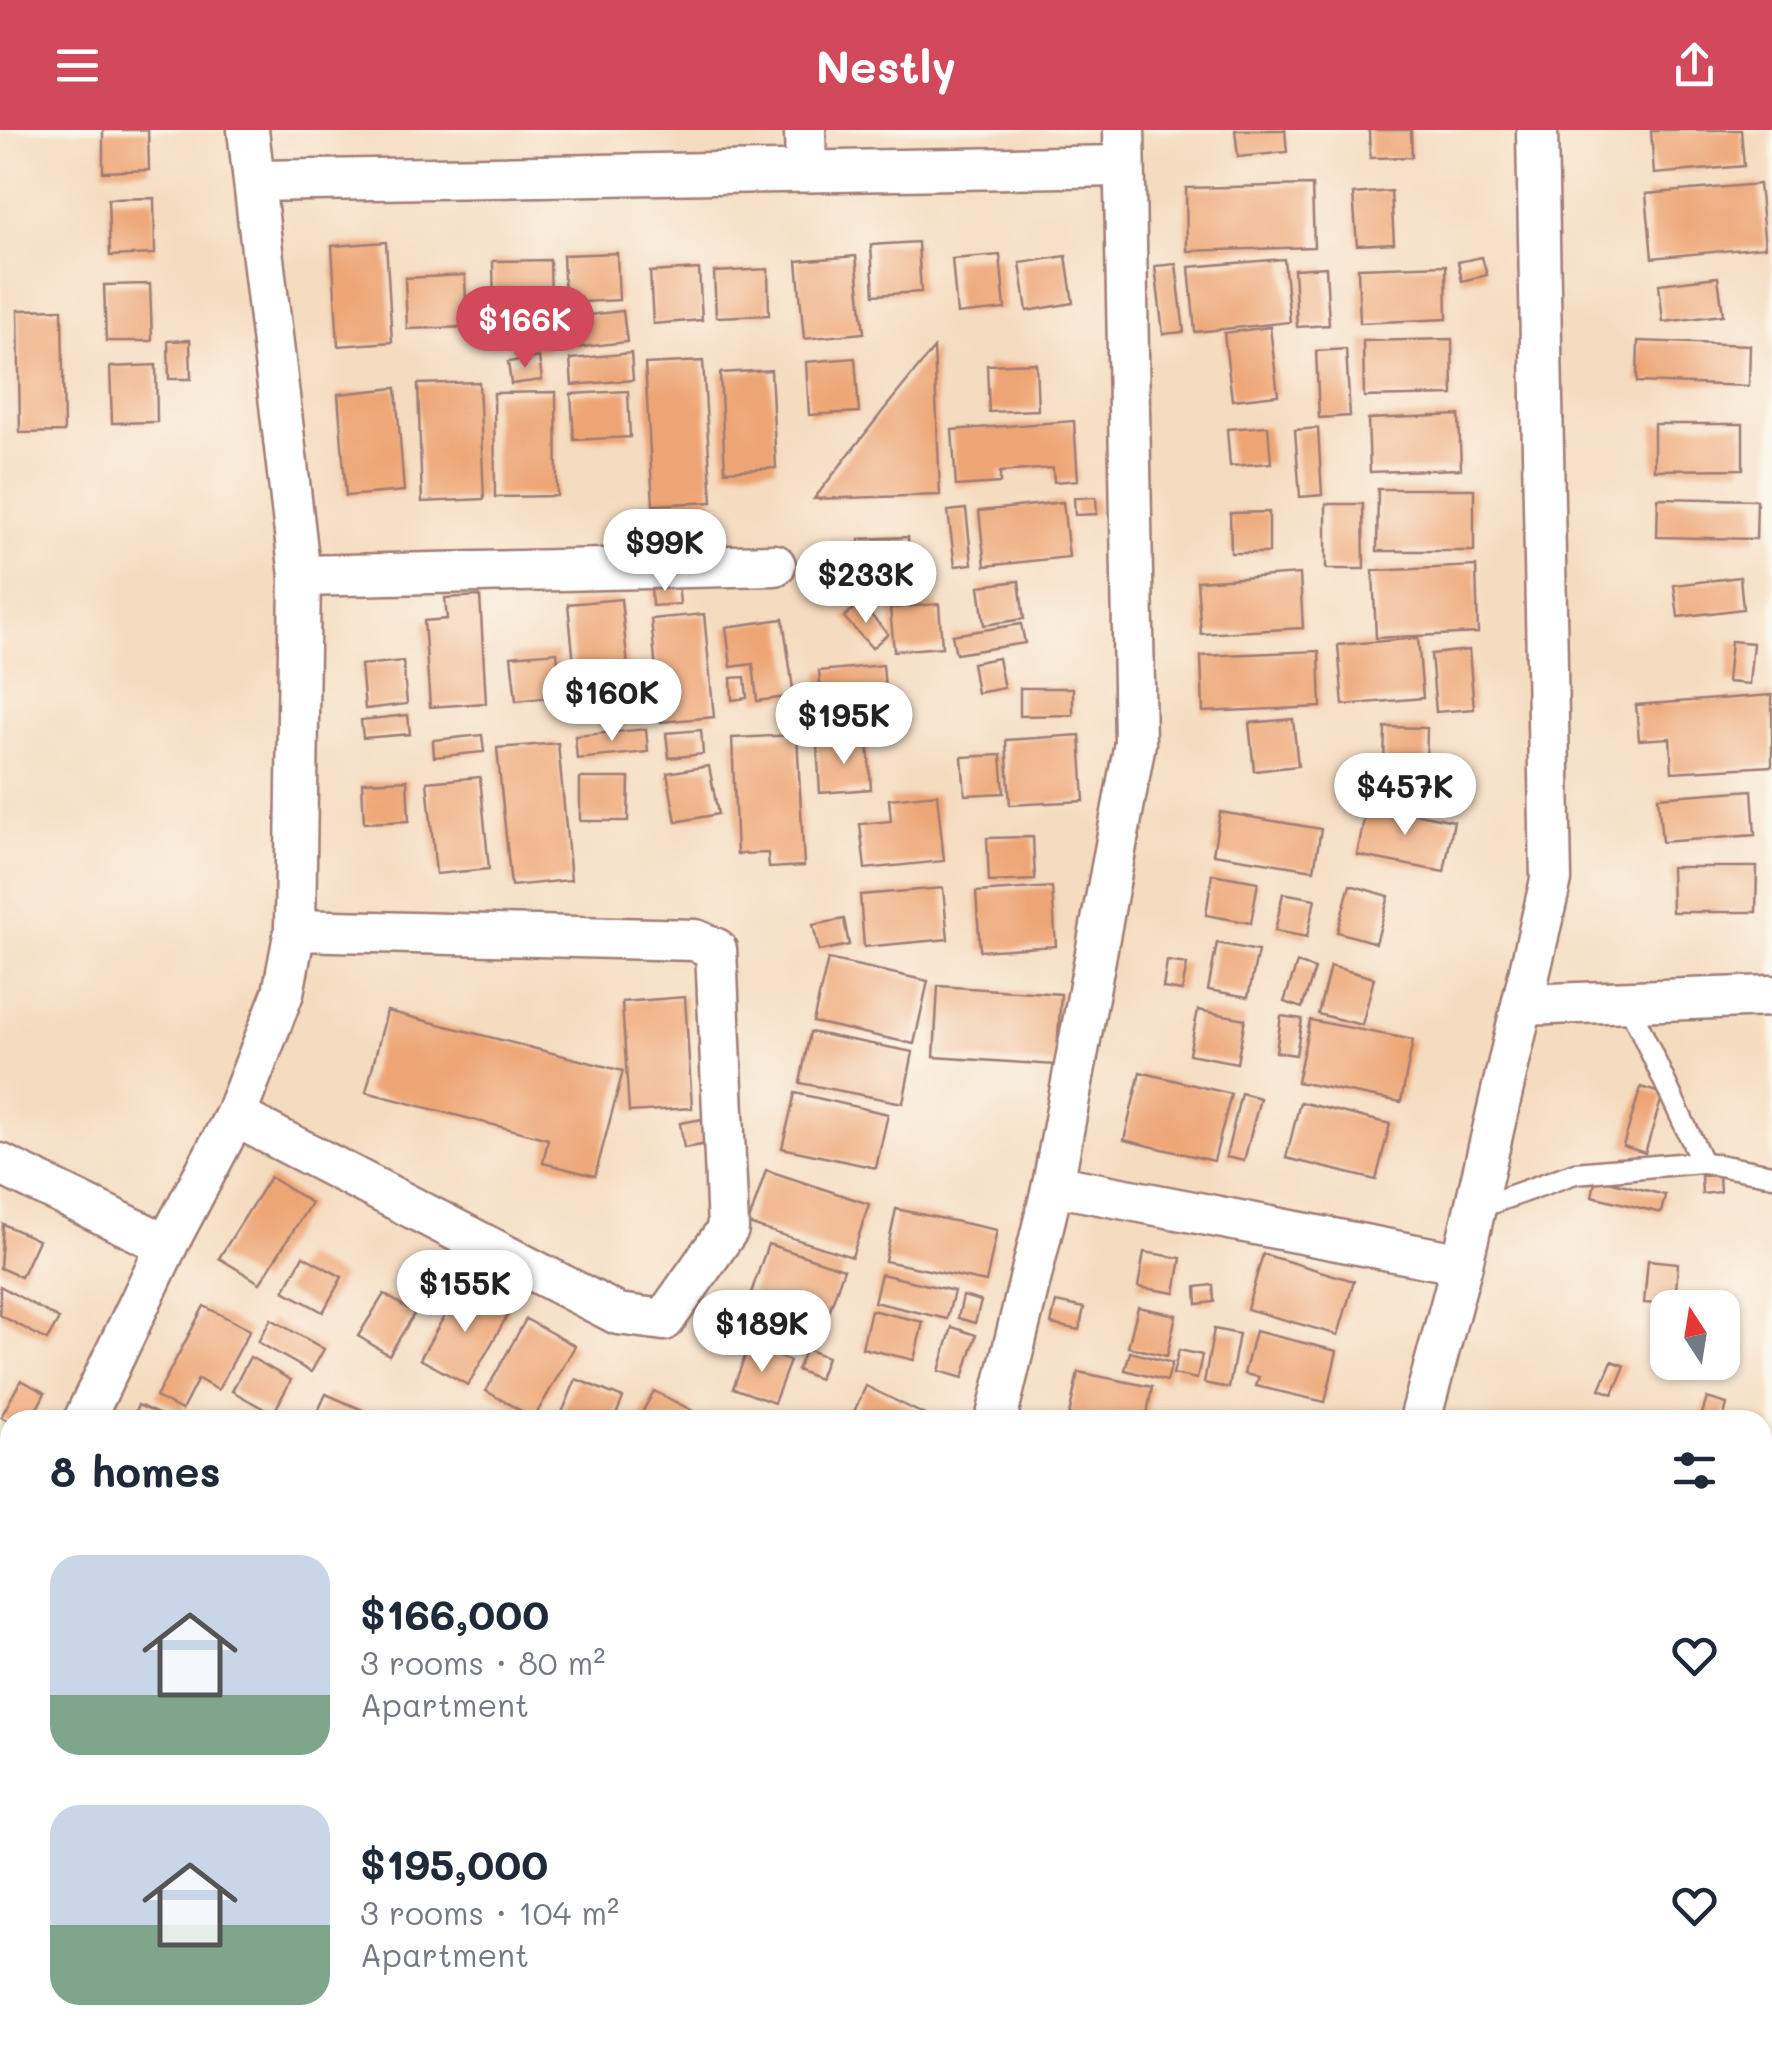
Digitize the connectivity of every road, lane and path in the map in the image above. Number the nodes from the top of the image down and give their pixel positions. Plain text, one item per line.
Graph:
1 (248, 130) edge
2 (805, 130) edge
3 (1538, 130) edge
4 (1124, 148) edge
5 (806, 171) junction
6 (255, 182) junction
7 (775, 565) dead end
8 (300, 576) junction
9 (295, 930) junction
10 (1772, 996) edge
11 (1627, 1001) junction
12 (1522, 1005) junction
13 (236, 1116) junction
14 (1702, 1162) junction
15 (0, 1164) edge
16 (1772, 1175) edge
17 (1052, 1184) junction
18 (1476, 1208) junction
19 (167, 1245) junction
20 (1462, 1264) junction
21 (89, 1410) edge
22 (998, 1410) edge
23 (1423, 1410) edge

1 - 6 street
2 - 5 street
3 - 12 street
4 - 5 street
4 - 17 street
5 - 6 street
6 - 8 street
7 - 8 street
8 - 9 street
9 - 13 street
9 - 13 street
10 - 11 street
11 - 12 street
11 - 14 lane
12 - 18 street
13 - 19 street
14 - 16 lane
14 - 18 lane
15 - 19 street
17 - 20 street
17 - 22 street
18 - 20 street
19 - 21 street
20 - 23 street

